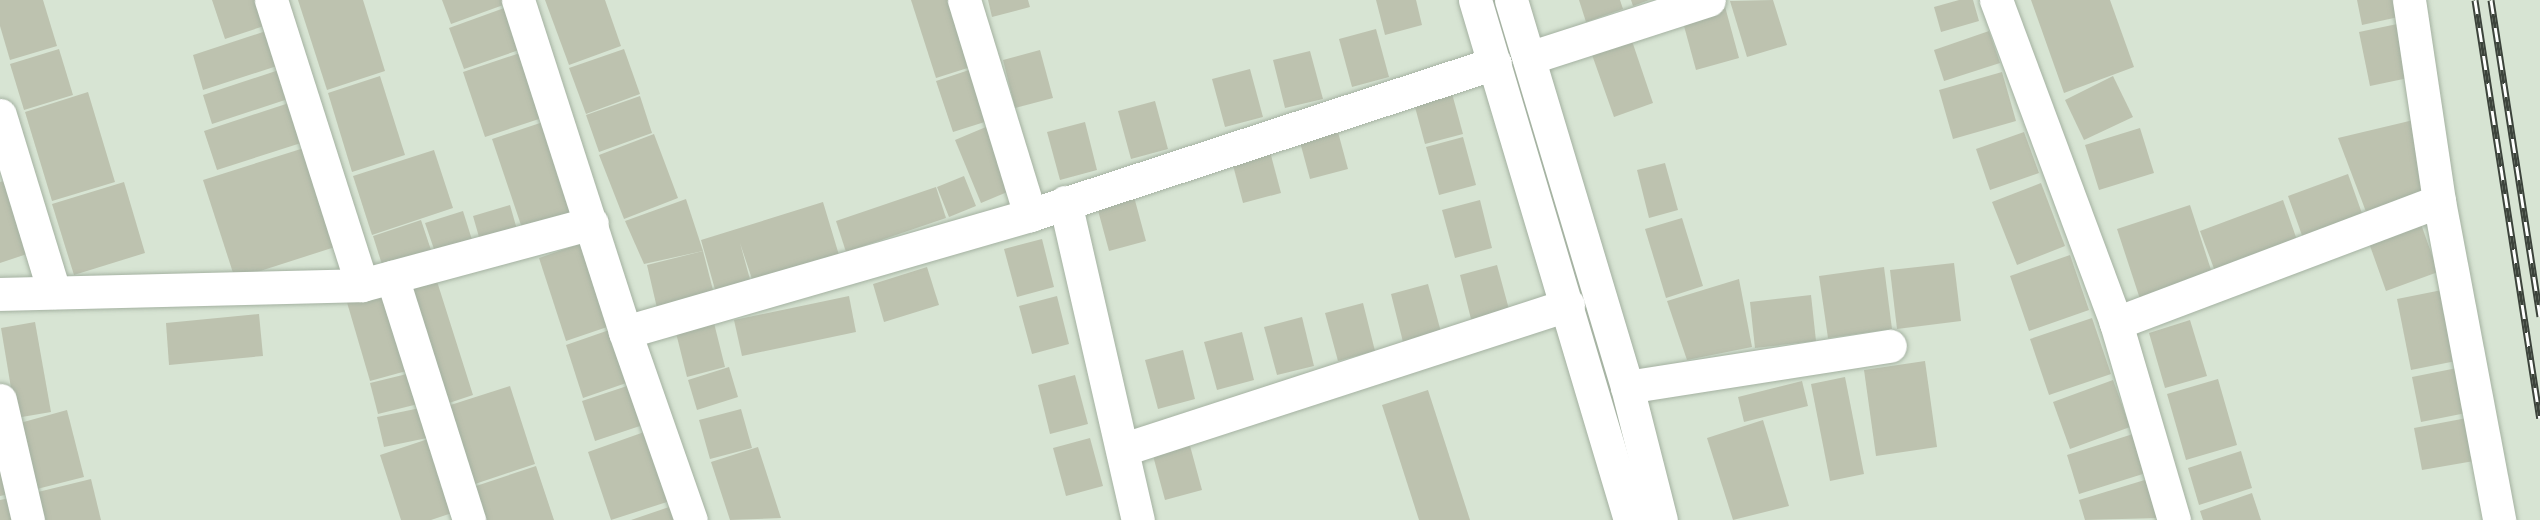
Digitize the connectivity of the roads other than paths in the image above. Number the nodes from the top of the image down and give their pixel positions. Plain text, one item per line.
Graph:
1 (272, 0) edge
2 (518, 0) edge
3 (964, 0) edge
4 (1475, 0) edge
5 (1510, 0) edge
6 (1709, 0) edge
7 (1996, 0) edge
8 (2409, 0) edge
9 (1528, 58) junction
10 (1495, 63) junction
11 (0, 115) edge
12 (2439, 201) junction
13 (1065, 202) junction
14 (1030, 215) junction
15 (592, 223) junction
16 (377, 281) junction
17 (54, 292) junction
18 (0, 294) edge
19 (1568, 305) junction
20 (2116, 323) junction
21 (625, 332) junction
22 (1890, 346) dead end
23 (1627, 387) junction
24 (0, 400) edge
25 (1124, 449) junction
26 (28, 520) edge
27 (469, 520) edge
28 (691, 520) edge
29 (1138, 520) edge
30 (1630, 520) edge
31 (1661, 520) edge
32 (2174, 520) edge
33 (2499, 520) edge

1 - 16 street
2 - 15 street
3 - 14 street
4 - 10 street
5 - 9 street
6 - 9 street
7 - 20 street
8 - 12 street
9 - 23 street
10 - 13 street
10 - 19 street
11 - 17 street
12 - 20 street
12 - 33 street
13 - 14 street
13 - 25 street
14 - 21 street
15 - 16 street
15 - 21 street
16 - 17 street
16 - 27 street
17 - 18 street
19 - 25 street
19 - 30 street
20 - 32 street
21 - 28 street
22 - 23 street
23 - 31 street
24 - 26 street
25 - 29 street

